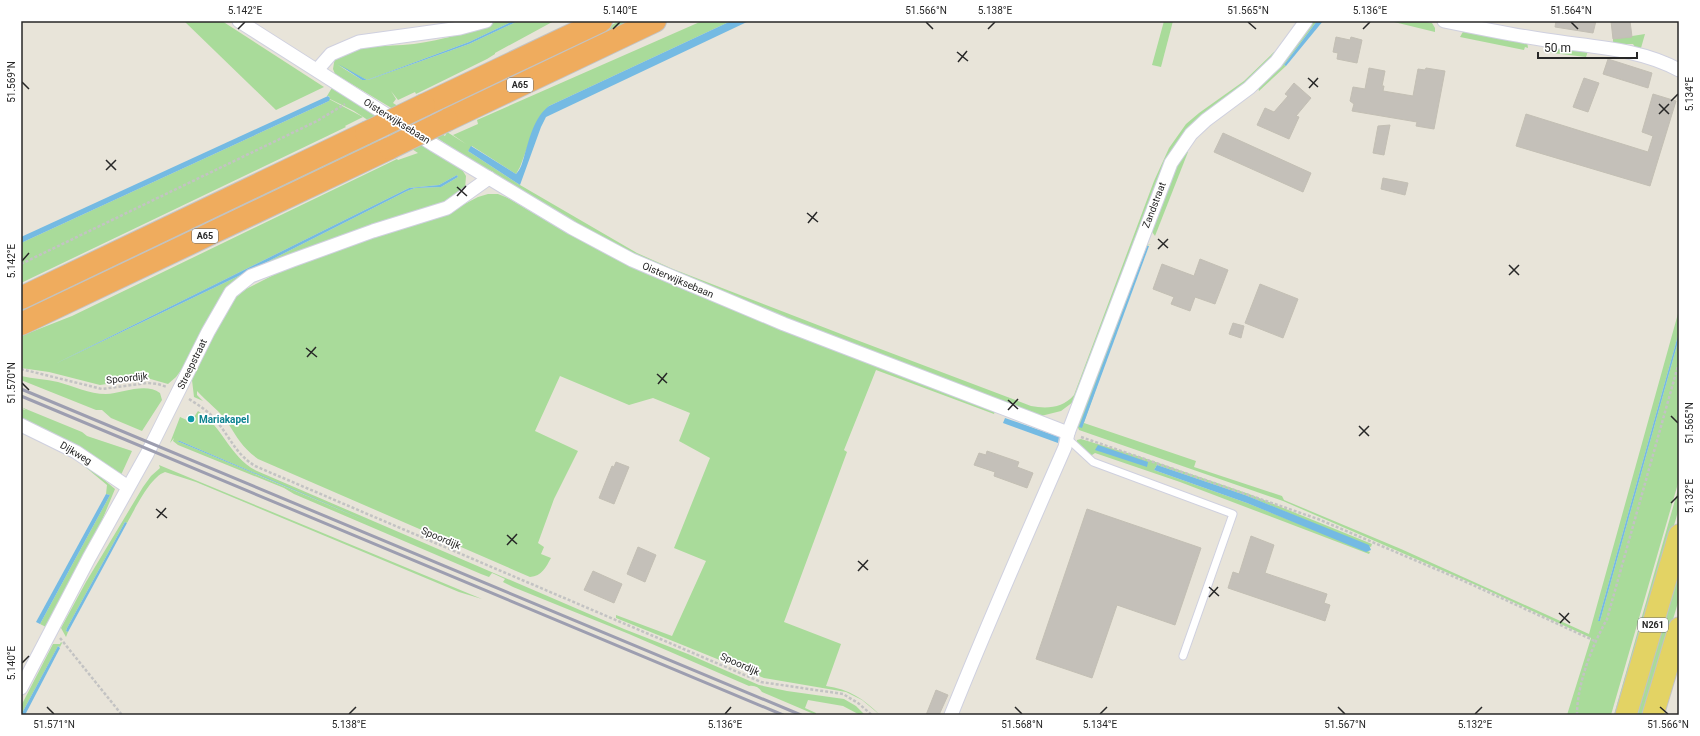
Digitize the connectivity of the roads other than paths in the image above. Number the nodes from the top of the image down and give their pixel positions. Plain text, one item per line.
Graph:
1 (239, 21) edge
2 (486, 21) edge
3 (601, 21) edge
4 (655, 21) edge
5 (1306, 21) edge
6 (1444, 21) edge
7 (317, 70) junction
8 (1679, 70) edge
9 (489, 178) junction
10 (21, 298) edge
11 (21, 324) edge
12 (21, 425) edge
13 (1068, 435) junction
14 (128, 487) junction
15 (1679, 535) edge
16 (1679, 628) edge
17 (1183, 656) dead end
18 (21, 688) edge
19 (951, 715) edge
20 (1626, 715) edge
21 (1653, 715) edge

1 - 7 street, Oisterwijksebaan
2 - 7 street
3 - 10 highway, A65, bridge
4 - 11 highway, A65, bridge
5 - 13 street, Zandstraat
6 - 8 street
7 - 9 street, Oisterwijksebaan
9 - 13 street, Oisterwijksebaan
9 - 14 street, Streepstraat
12 - 14 street, Dijkweg
13 - 17 lane
13 - 19 street, Zandstraat
14 - 18 street, Streepstraat
15 - 20 main road, N261
16 - 21 main road, N261

